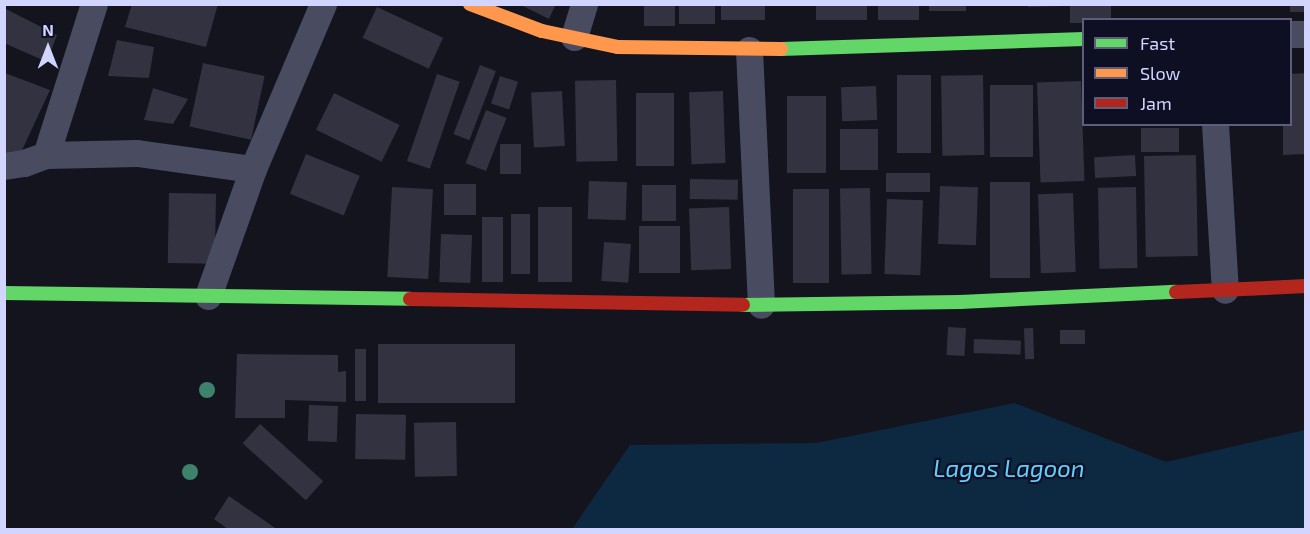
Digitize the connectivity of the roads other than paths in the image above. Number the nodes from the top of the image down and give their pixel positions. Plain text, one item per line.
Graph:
1 (94, 4) edge
2 (323, 4) edge
3 (470, 4) edge
4 (584, 4) edge
5 (574, 37) junction
6 (1082, 39) edge
7 (749, 50) junction
8 (1215, 126) edge
9 (46, 155) junction
10 (4, 165) edge
11 (253, 169) junction
12 (1305, 286) edge
13 (1225, 290) junction
14 (4, 293) edge
15 (208, 296) junction
16 (760, 305) junction

1 - 9 street
2 - 11 street
3 - 5 street
4 - 5 street
5 - 7 street
6 - 7 street
7 - 16 street
8 - 13 street
9 - 10 street
9 - 11 street
11 - 15 street
12 - 13 street
13 - 16 street
14 - 15 street
15 - 16 street

